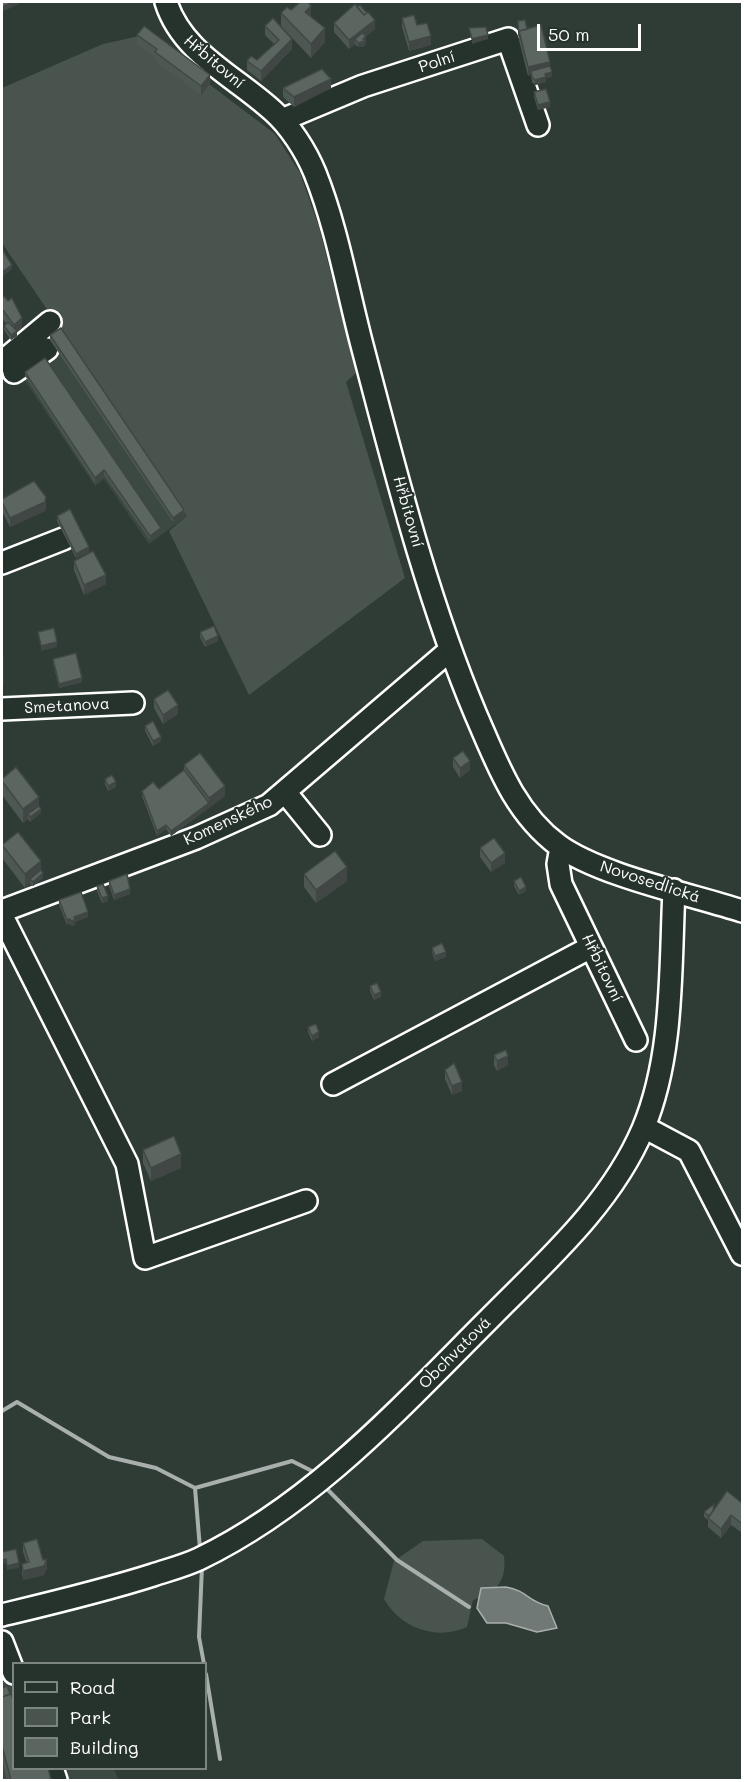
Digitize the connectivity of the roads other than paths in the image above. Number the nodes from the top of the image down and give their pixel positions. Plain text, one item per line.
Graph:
1 (169, 10) edge
2 (282, 120) junction
3 (538, 125) dead end
4 (50, 322) dead end
5 (48, 349) dead end
6 (8, 367) edge
7 (63, 539) dead end
8 (2, 563) edge
9 (449, 651) junction
10 (133, 704) dead end
11 (2, 709) edge
12 (285, 792) junction
13 (320, 834) dead end
14 (561, 847) junction
15 (674, 890) junction
16 (742, 911) edge
17 (2, 913) edge
18 (591, 947) junction
19 (636, 1040) dead end
20 (333, 1084) dead end
21 (644, 1127) junction
22 (306, 1202) dead end
23 (742, 1254) edge
24 (2, 1614) edge
25 (2, 1642) edge
26 (12, 1668) edge

1 - 2 street, Hřbitovní
2 - 3 street, Polní
2 - 9 street, Hřbitovní
4 - 6 street
5 - 6 street
7 - 8 street
9 - 12 street, Komenského
9 - 14 street, Hřbitovní
10 - 11 street, Smetanova
12 - 13 street
12 - 17 street, Komenského
14 - 15 street, Novosedlická
14 - 18 street, Hřbitovní
15 - 16 street, Novosedlická
15 - 21 street, Obchvatová
17 - 22 street
18 - 19 street, Hřbitovní
18 - 20 street
21 - 23 street
21 - 24 street, Obchvatová
25 - 26 street

